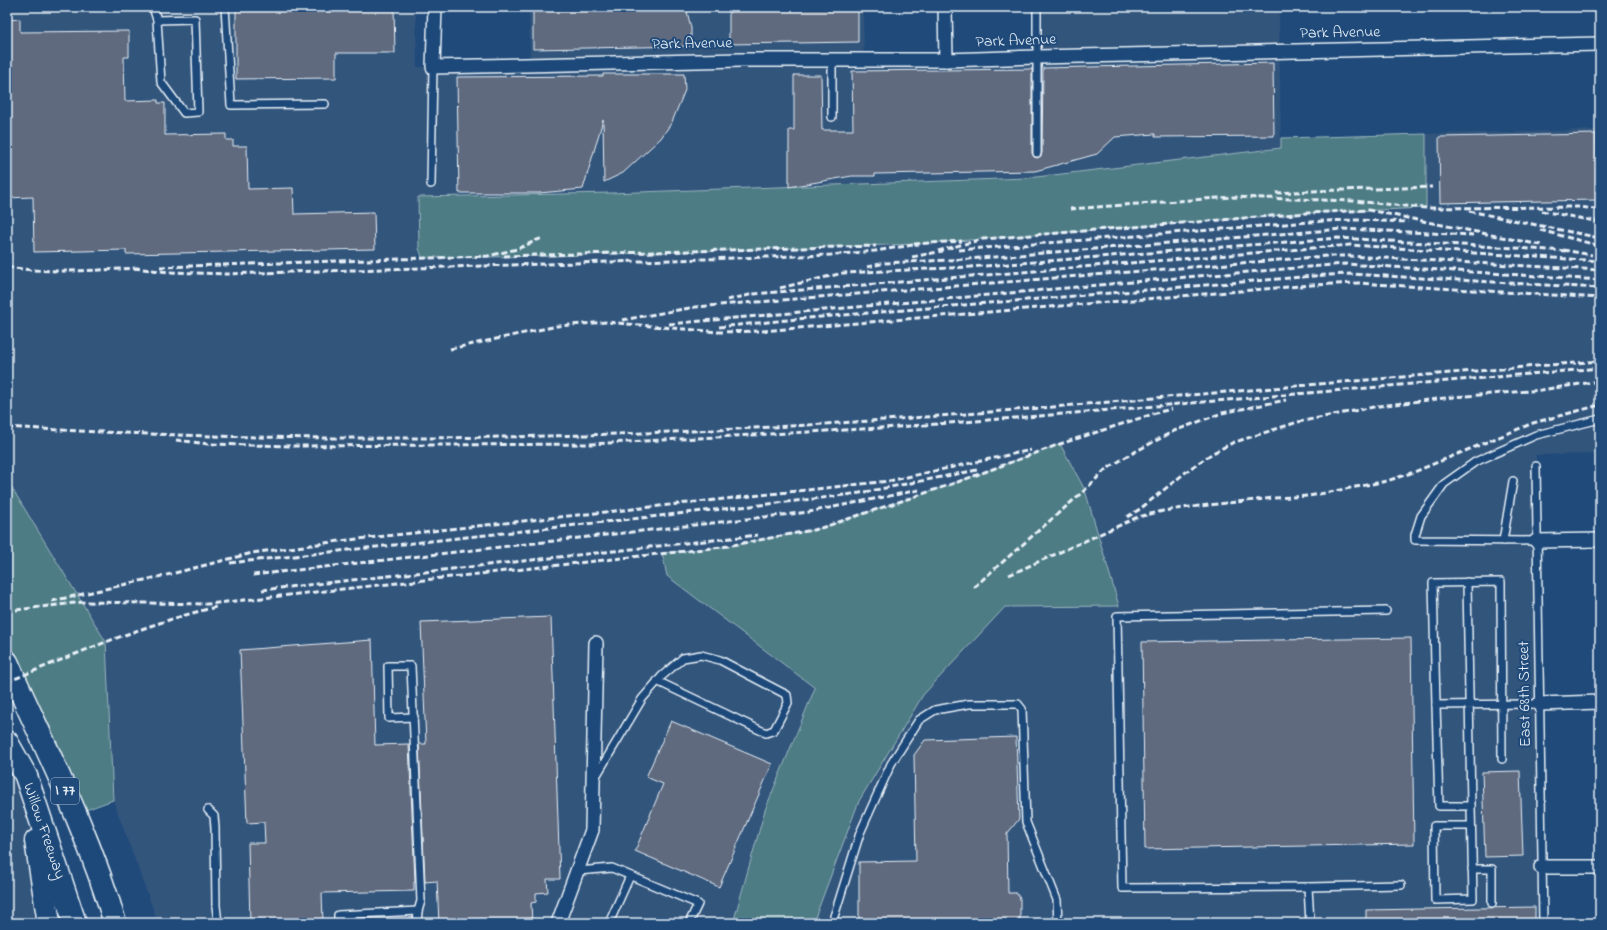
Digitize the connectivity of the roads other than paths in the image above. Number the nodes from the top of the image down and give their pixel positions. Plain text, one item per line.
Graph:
1 (153, 7) edge
2 (225, 7) edge
3 (435, 7) edge
4 (946, 7) edge
5 (1037, 7) edge
6 (157, 20) junction
7 (1600, 44) edge
8 (1037, 57) junction
9 (832, 60) junction
10 (946, 60) junction
11 (434, 67) junction
12 (325, 104) dead end
13 (832, 117) dead end
14 (1037, 153) dead end
15 (431, 184) dead end
16 (1600, 419) edge
17 (1536, 466) dead end
18 (1513, 481) dead end
19 (1600, 540) edge
20 (1503, 541) junction
21 (1536, 541) junction
22 (1467, 582) junction
23 (1386, 611) dead end
24 (596, 643) dead end
25 (7, 662) edge
26 (657, 681) junction
27 (1600, 702) edge
28 (1502, 704) junction
29 (1539, 704) junction
30 (1436, 705) junction
31 (1469, 705) junction
32 (414, 717) junction
33 (7, 742) edge
34 (1502, 759) dead end
35 (26, 776) junction
36 (593, 782) junction
37 (1471, 806) junction
38 (208, 810) dead end
39 (1471, 826) junction
40 (1600, 866) edge
41 (1541, 867) junction
42 (1472, 869) junction
43 (578, 871) junction
44 (630, 876) junction
45 (1401, 885) dead end
46 (1308, 887) junction
47 (106, 893) junction
48 (1492, 903) dead end
49 (418, 911) junction
50 (49, 923) edge
51 (75, 923) edge
52 (115, 923) edge
53 (119, 923) edge
54 (218, 923) edge
55 (338, 923) edge
56 (417, 923) edge
57 (558, 923) edge
58 (609, 923) edge
59 (690, 923) edge
60 (832, 923) edge
61 (1058, 923) edge
62 (1310, 923) edge
63 (1543, 923) edge

1 - 6 lane
2 - 12 lane
3 - 11 street
4 - 10 street
5 - 8 lane
6 - 6 lane
7 - 8 street, Park Avenue
8 - 10 street, Park Avenue
8 - 14 lane
9 - 10 street, Park Avenue
9 - 11 street, Park Avenue
9 - 13 lane
11 - 15 lane
16 - 20 lane
17 - 21 lane, East 68th Street
18 - 20 lane
19 - 21 street
20 - 21 lane
21 - 29 lane, East 68th Street
22 - 28 lane
22 - 30 lane
22 - 31 lane
23 - 46 lane
24 - 36 street
25 - 47 highway, Willow Freeway / I 77
26 - 26 lane
26 - 36 lane
27 - 29 street
28 - 29 lane
28 - 31 lane
28 - 34 lane
29 - 41 lane, East 68th Street
30 - 31 lane
30 - 37 lane
31 - 37 lane
32 - 32 lane
32 - 49 lane
33 - 35 highway, Willow Freeway / I 77
35 - 50 highway
35 - 51 highway, Willow Freeway / I 77
36 - 43 street
37 - 39 lane
38 - 54 lane
39 - 42 lane
39 - 42 lane
40 - 41 street
41 - 63 lane, East 68th Street
42 - 48 lane
43 - 44 lane
43 - 57 street
44 - 58 lane
44 - 59 lane
45 - 46 lane
46 - 62 lane
47 - 52 highway, Willow Freeway / I 77
47 - 53 highway
49 - 55 lane
49 - 56 lane
60 - 61 lane

